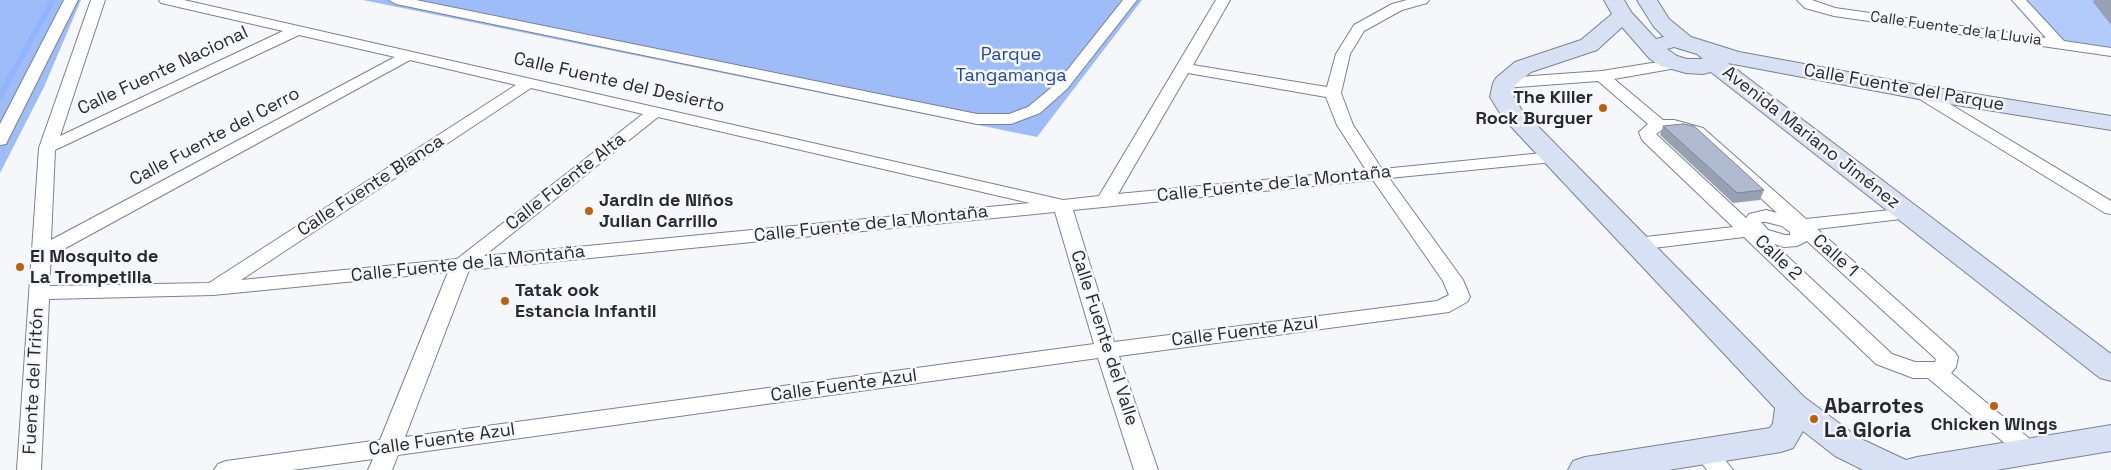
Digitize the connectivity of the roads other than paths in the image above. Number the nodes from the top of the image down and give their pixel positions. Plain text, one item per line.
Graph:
1 (71, 0) edge
2 (98, 0) edge
3 (166, 0) edge
4 (396, 0) edge
5 (1130, 0) edge
6 (1223, 0) edge
7 (1422, 0) edge
8 (1647, 0) edge
9 (1804, 0) edge
10 (2019, 0) edge
11 (1619, 7) edge
12 (297, 30) junction
13 (2059, 44) junction
14 (1656, 50) junction
15 (1698, 50) junction
16 (2111, 52) edge
17 (409, 56) junction
18 (1677, 64) junction
19 (1185, 68) junction
20 (1602, 76) junction
21 (529, 83) junction
22 (1504, 83) junction
23 (1763, 89) junction
24 (1919, 92) junction
25 (1334, 93) junction
26 (1951, 111) junction
27 (655, 112) junction
28 (2111, 123) edge
29 (1660, 125) junction
30 (2111, 137) edge
31 (0, 140) edge
32 (47, 148) junction
33 (1553, 157) junction
34 (1377, 174) junction
35 (1106, 200) junction
36 (1062, 205) junction
37 (2111, 209) edge
38 (1908, 213) junction
39 (1798, 225) junction
40 (1752, 230) junction
41 (1636, 244) junction
42 (41, 253) junction
43 (461, 265) junction
44 (213, 289) junction
45 (38, 293) junction
46 (1106, 350) junction
47 (1933, 370) junction
48 (2111, 370) edge
49 (1792, 405) junction
50 (2111, 438) edge
51 (389, 447) junction
52 (2029, 451) junction
53 (1713, 461) edge
54 (1984, 465) edge
55 (29, 470) edge
56 (226, 470) edge
57 (380, 470) edge
58 (1146, 470) edge
59 (1585, 470) edge
60 (1894, 470) edge
61 (1917, 470) edge

1 - 31 street
2 - 32 street, Fuente del Tritón
3 - 12 street, Calle Fuente del Desierto
4 - 5 street
6 - 19 street
7 - 25 street
8 - 15 street, Avenida Mariano Jiménez
9 - 13 street, Calle Fuente de la Lluvia
10 - 13 street
11 - 14 street, Avenida Mariano Jiménez
11 - 22 street, Avenida Mariano Jiménez
12 - 17 street, Calle Fuente del Desierto
12 - 32 street, Calle Fuente Nacional
13 - 16 street, Calle Fuente de la Lluvia
14 - 15 street
14 - 18 street, Avenida Mariano Jiménez
15 - 18 street, Avenida Mariano Jiménez
15 - 23 street, Avenida Mariano Jiménez
15 - 24 street, Calle Fuente del Parque
17 - 21 street, Calle Fuente del Desierto
17 - 42 street, Calle Fuente del Cerro
18 - 20 street
19 - 25 street
19 - 35 street
20 - 22 street
20 - 29 street
21 - 27 street, Calle Fuente del Desierto
21 - 44 street, Calle Fuente Blanca
22 - 33 street
23 - 26 street, Calle Fuente del Parque
23 - 38 street, Avenida Mariano Jiménez
24 - 26 street
24 - 28 street, Calle Fuente del Parque
25 - 34 street
26 - 30 street, Calle Fuente del Parque
26 - 37 street
27 - 36 street, Calle Fuente del Desierto
27 - 43 street, Calle Fuente Alta
29 - 39 street, Calle 1
29 - 40 street, Calle 2
32 - 42 street, Fuente del Tritón
33 - 34 street, Calle Fuente de la Montaña
33 - 41 street
34 - 35 street, Calle Fuente de la Montaña
34 - 46 street, Calle Fuente Azul
35 - 36 street, Calle Fuente de la Montaña
36 - 43 street, Calle Fuente de la Montaña
36 - 46 street, Calle Fuente del Valle
38 - 39 street, Avenida Mariano Jiménez
38 - 48 street, Avenida Mariano Jiménez
39 - 40 street, Avenida Mariano Jiménez
39 - 47 street, Calle 1
40 - 41 street
40 - 47 street, Calle 2
41 - 49 street
42 - 45 street, Fuente del Tritón
43 - 44 street, Calle Fuente de la Montaña
43 - 51 street
44 - 45 street, Calle Fuente de la Montaña
45 - 55 street, Fuente del Tritón
46 - 51 street, Calle Fuente Azul
46 - 58 street, Calle Fuente del Valle
47 - 52 street
49 - 53 street
49 - 60 street
50 - 52 street
51 - 56 street, Calle Fuente Azul
51 - 57 street
52 - 54 street
53 - 59 street
54 - 61 street

